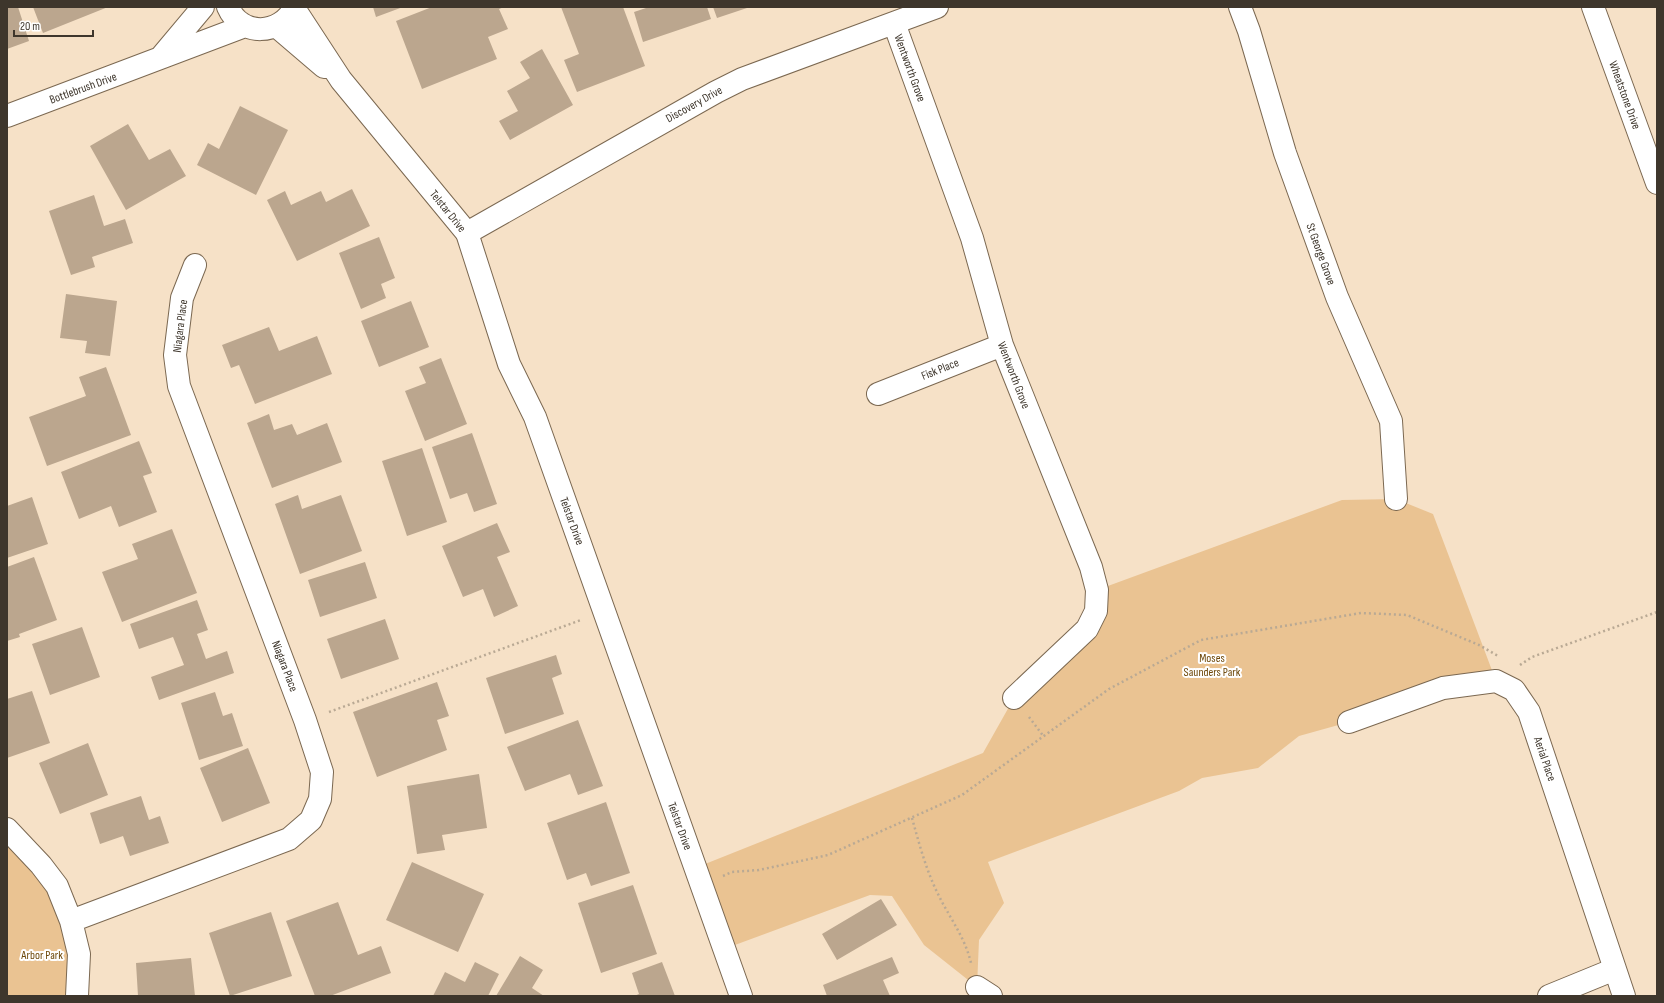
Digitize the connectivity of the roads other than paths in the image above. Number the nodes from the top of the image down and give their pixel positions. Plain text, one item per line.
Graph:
1 (203, 7) edge
2 (228, 7) edge
3 (937, 7) edge
4 (1240, 7) edge
5 (1593, 7) edge
6 (294, 8) edge
7 (894, 23) junction
8 (245, 26) junction
9 (276, 26) junction
10 (159, 59) junction
11 (341, 80) junction
12 (7, 116) edge
13 (1657, 183) edge
14 (467, 233) junction
15 (195, 265) dead end
16 (1002, 345) junction
17 (878, 394) dead end
18 (1396, 499) dead end
19 (1014, 698) dead end
20 (1349, 722) dead end
21 (7, 829) edge
22 (71, 921) junction
23 (1615, 969) junction
24 (77, 996) edge
25 (741, 996) edge
26 (1549, 996) edge
27 (1624, 996) edge

1 - 10 street, Bottlebrush Drive
2 - 8 street
3 - 7 street, Discovery Drive
4 - 18 street, St George Grove
5 - 13 street, Wheatstone Drive
6 - 9 street
6 - 11 street, Telstar Drive
7 - 14 street, Discovery Drive
7 - 16 street, Wentworth Grove
8 - 9 street
8 - 10 street, Bottlebrush Drive
9 - 11 street, Telstar Drive
10 - 12 street, Bottlebrush Drive
11 - 14 street, Telstar Drive
14 - 25 street, Telstar Drive
15 - 22 street, Niagara Place
16 - 17 street, Fisk Place
16 - 19 street, Wentworth Grove
20 - 23 street, Aerial Place
21 - 22 street
22 - 24 street
23 - 26 street
23 - 27 street, Aerial Place

